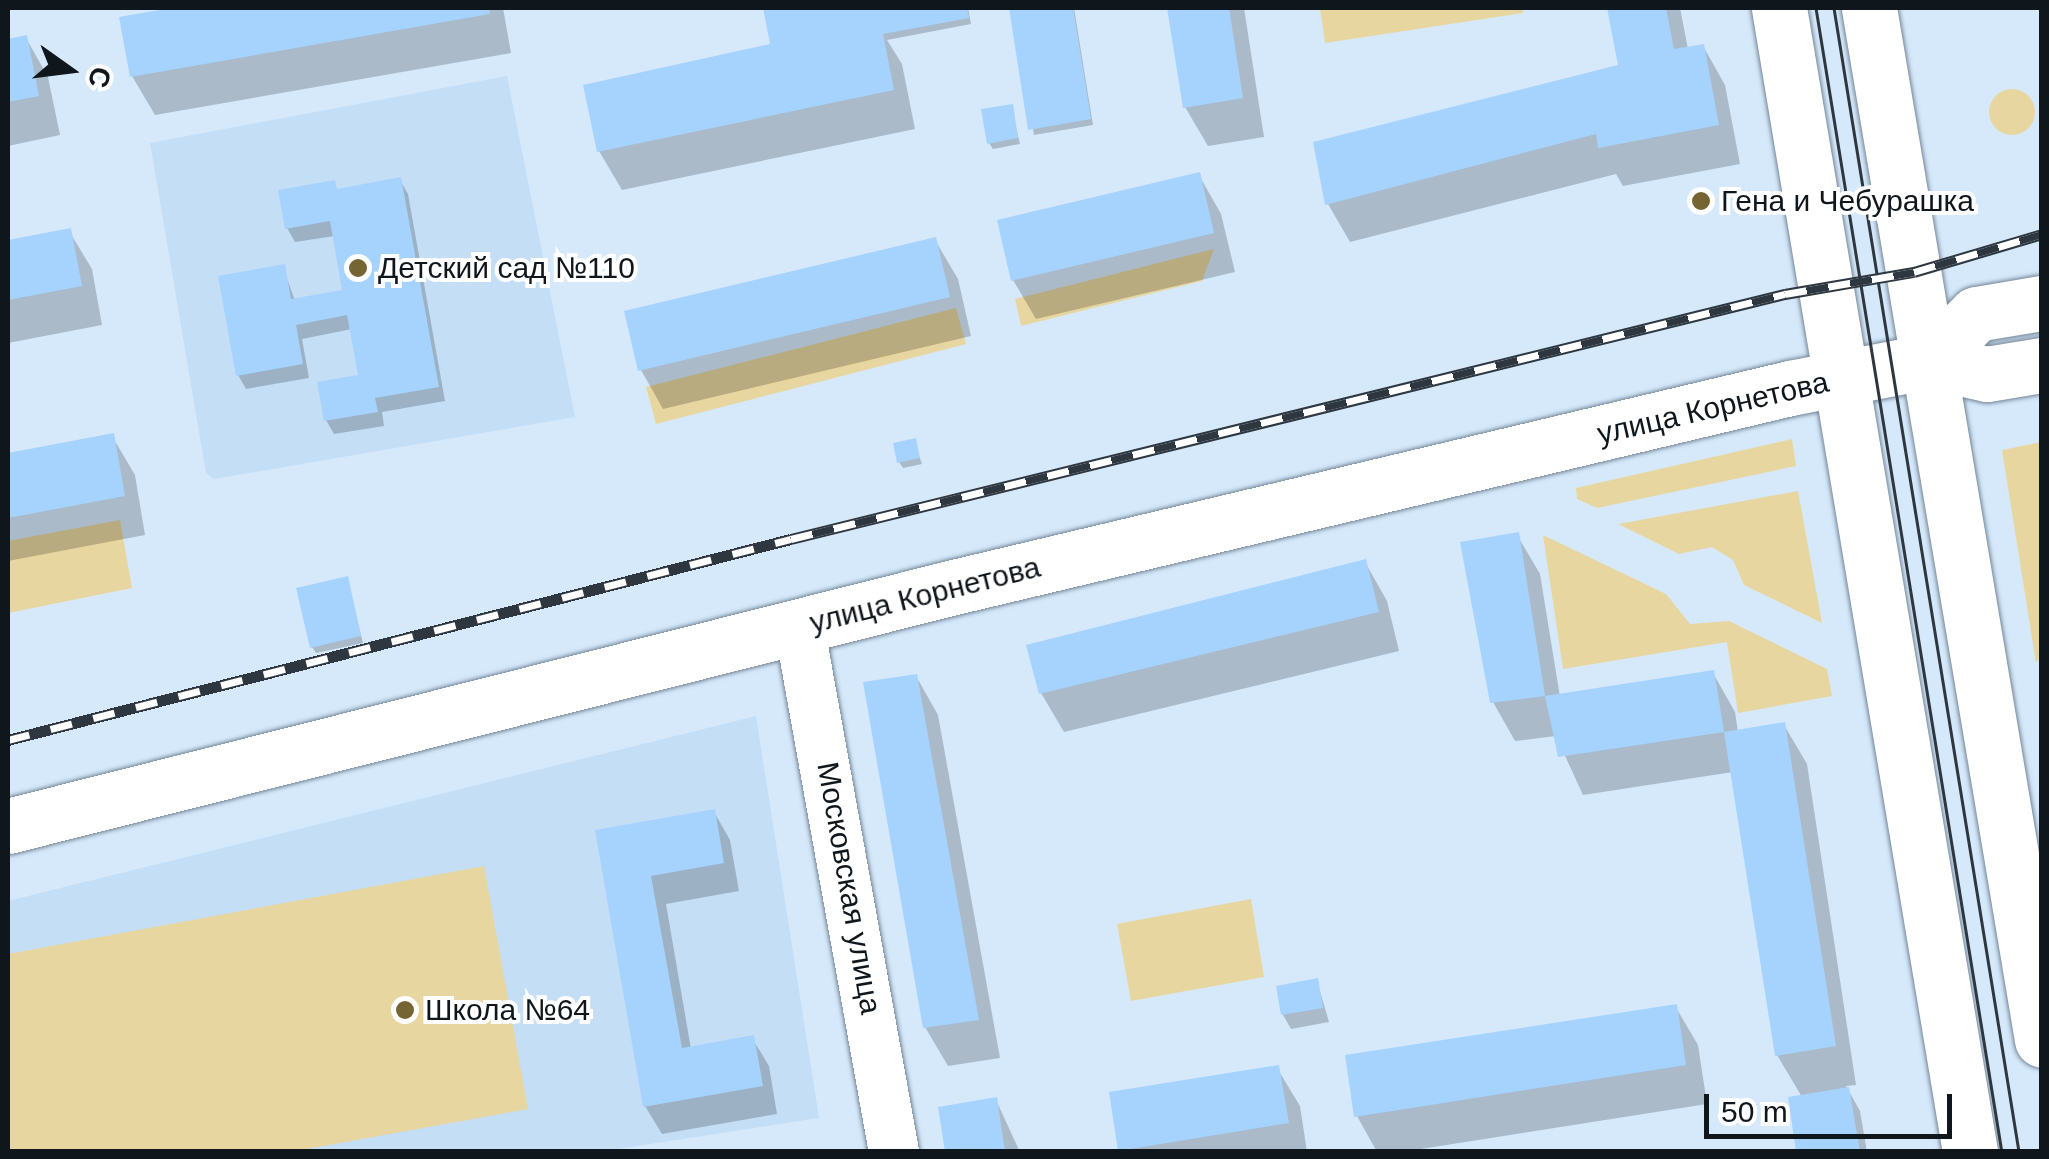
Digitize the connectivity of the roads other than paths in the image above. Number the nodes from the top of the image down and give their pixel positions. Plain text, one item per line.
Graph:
1 (1779, 8) edge
2 (1869, 8) edge
3 (2042, 303) edge
4 (1929, 361) junction
5 (2042, 365) edge
6 (1846, 378) junction
7 (799, 626) junction
8 (8, 826) edge
9 (2042, 1040) edge
10 (894, 1152) edge
11 (1970, 1152) edge

1 - 6 main road
2 - 4 main road
3 - 4 main road
4 - 5 main road
4 - 6 main road, улица Корнетова
4 - 9 main road
6 - 7 main road, улица Корнетова
6 - 11 main road
7 - 8 main road, улица Корнетова
7 - 10 street, Московская улица

